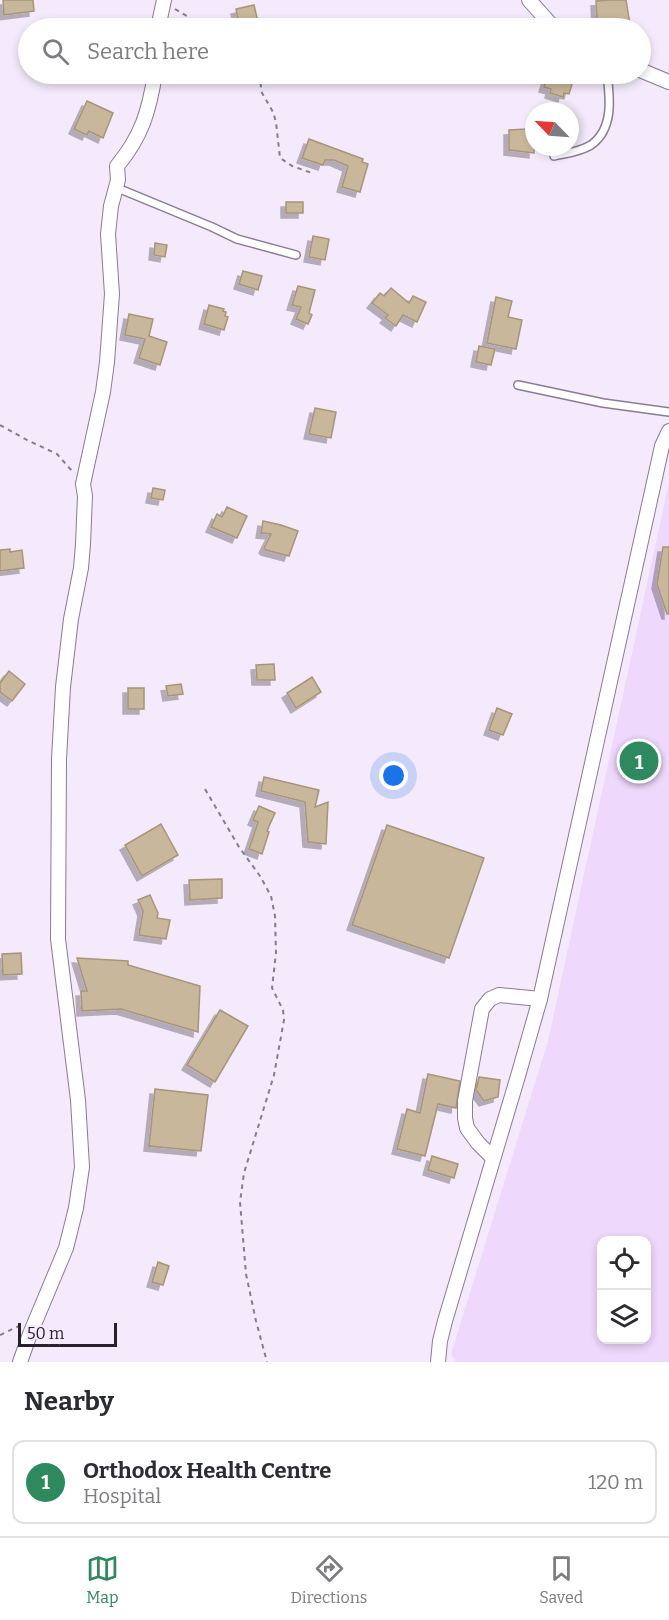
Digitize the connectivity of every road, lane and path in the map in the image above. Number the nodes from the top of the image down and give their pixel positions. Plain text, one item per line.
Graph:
1 (529, 0) edge
2 (164, 1) edge
3 (160, 18) edge
4 (190, 18) edge
5 (545, 18) edge
6 (651, 75) edge
7 (669, 82) edge
8 (152, 84) edge
9 (261, 84) edge
10 (608, 84) edge
11 (579, 150) edge
12 (312, 173) dead end
13 (115, 188) junction
14 (296, 255) dead end
15 (518, 385) dead end
16 (669, 412) edge
17 (0, 425) edge
18 (669, 431) edge
19 (84, 484) junction
20 (205, 789) dead end
21 (540, 999) junction
22 (493, 1158) junction
23 (20, 1362) edge
24 (267, 1362) edge
25 (438, 1362) edge

1 - 5 street
2 - 3 street
2 - 4 path
6 - 7 street
8 - 13 street
9 - 12 path
10 - 11 lane
13 - 14 lane
13 - 19 street
15 - 16 lane
17 - 19 path
18 - 21 street
19 - 23 street
20 - 24 path
21 - 22 street
21 - 22 street
22 - 25 street

